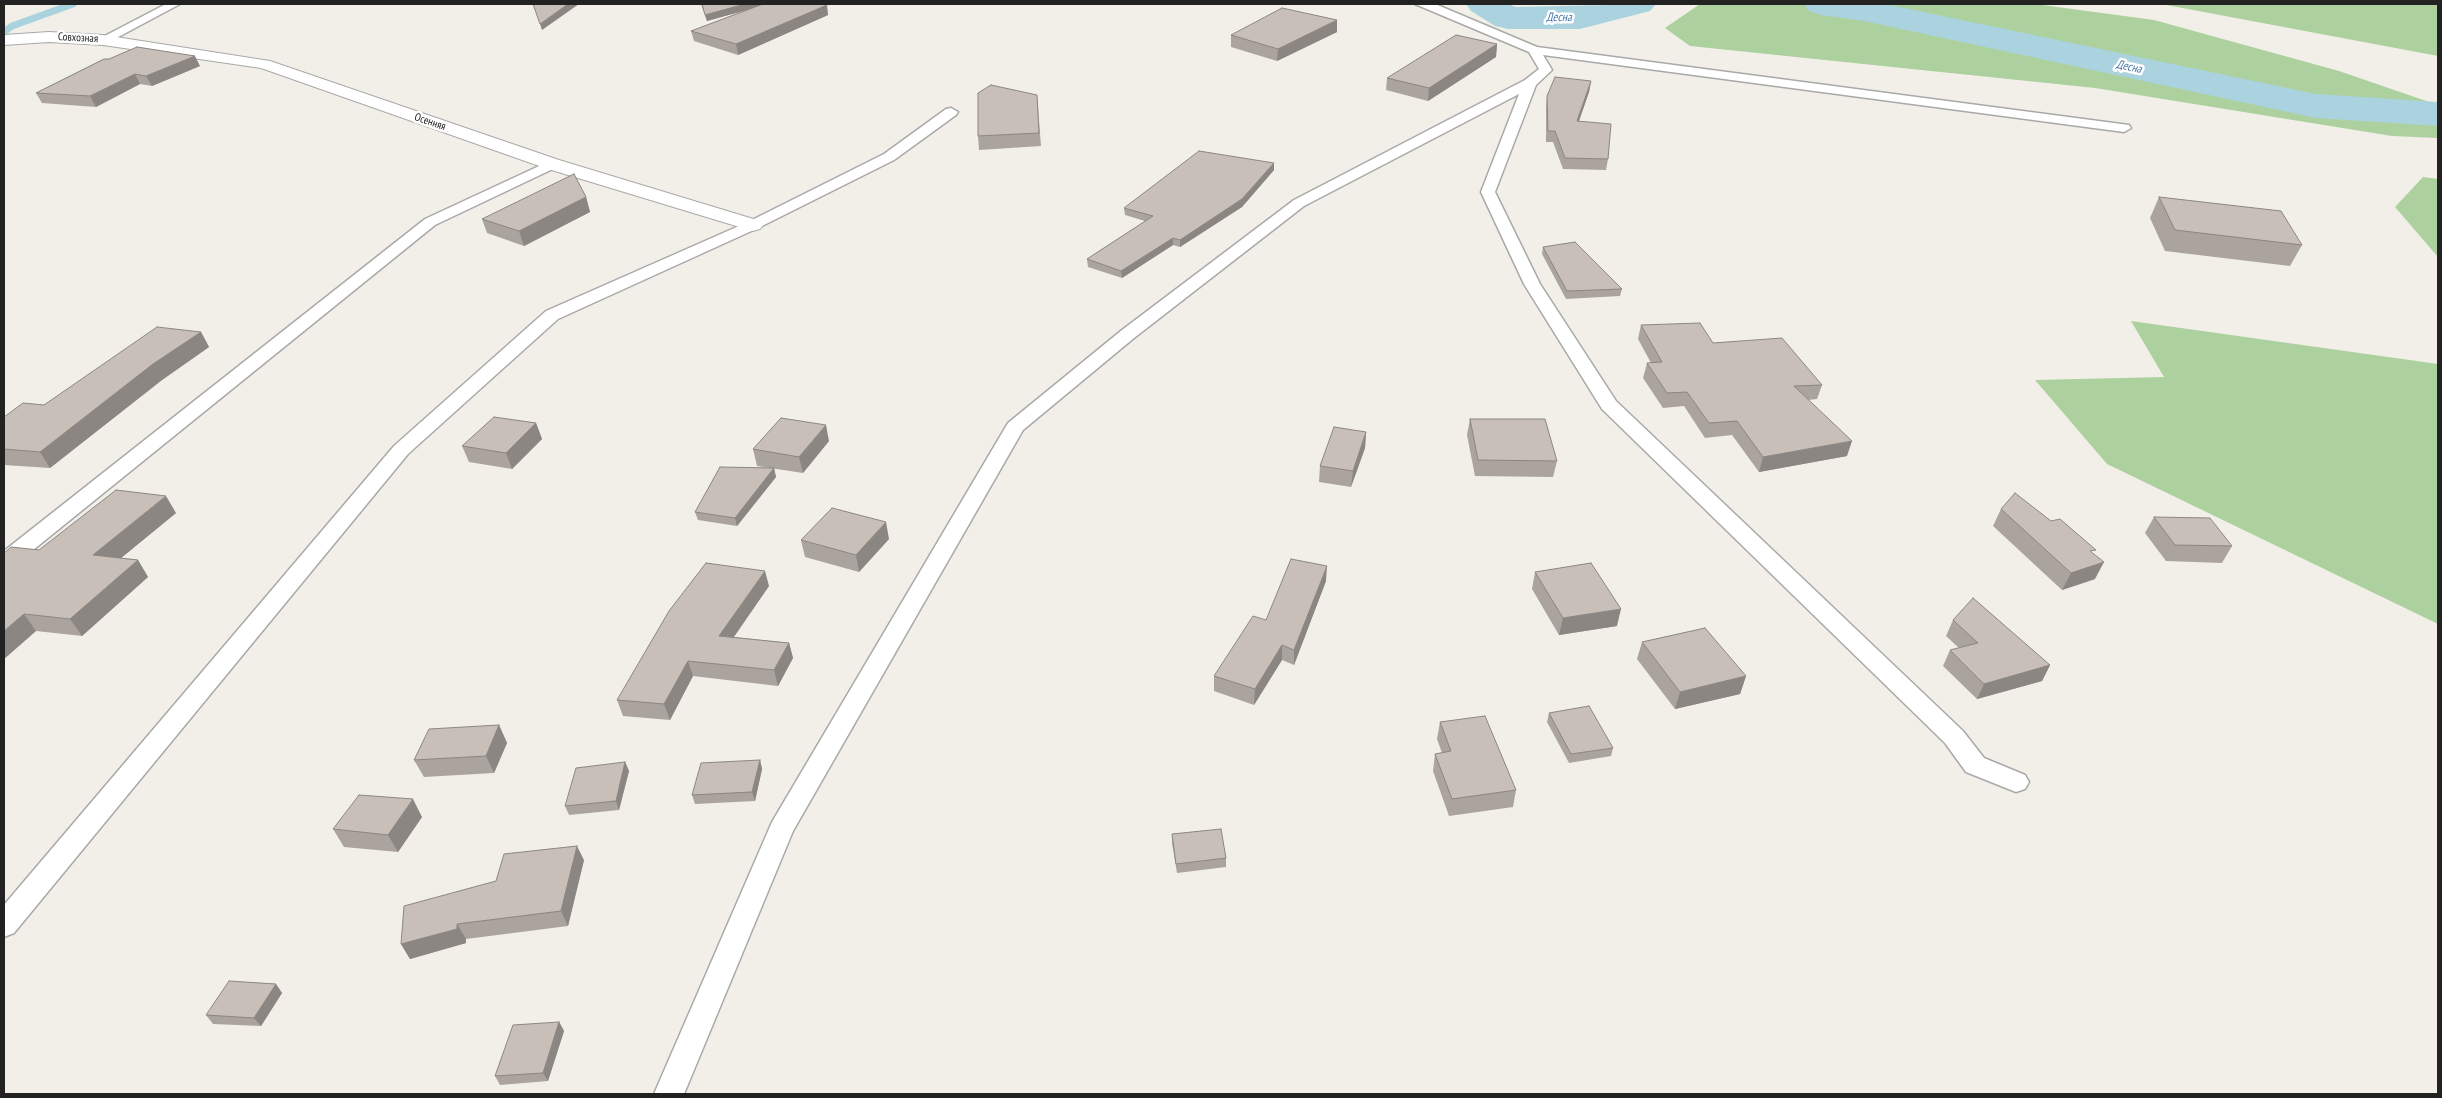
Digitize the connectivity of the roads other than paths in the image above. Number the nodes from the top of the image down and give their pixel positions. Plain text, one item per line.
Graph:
1 (174, 4) edge
2 (1420, 4) edge
3 (4, 40) edge
4 (103, 40) junction
5 (1534, 50) junction
6 (1530, 83) junction
7 (951, 112) dead end
8 (2124, 128) dead end
9 (552, 164) junction
10 (753, 225) junction
11 (4, 562) edge
12 (2016, 782) dead end
13 (4, 925) edge
14 (669, 1094) edge

1 - 4 lane, Совхозная
2 - 5 lane
3 - 4 street, Совхозная
4 - 9 street, Осенняя
5 - 6 lane
5 - 8 lane
6 - 12 lane
6 - 14 lane
7 - 10 lane
9 - 10 street, Осенняя
9 - 11 lane
10 - 13 lane

